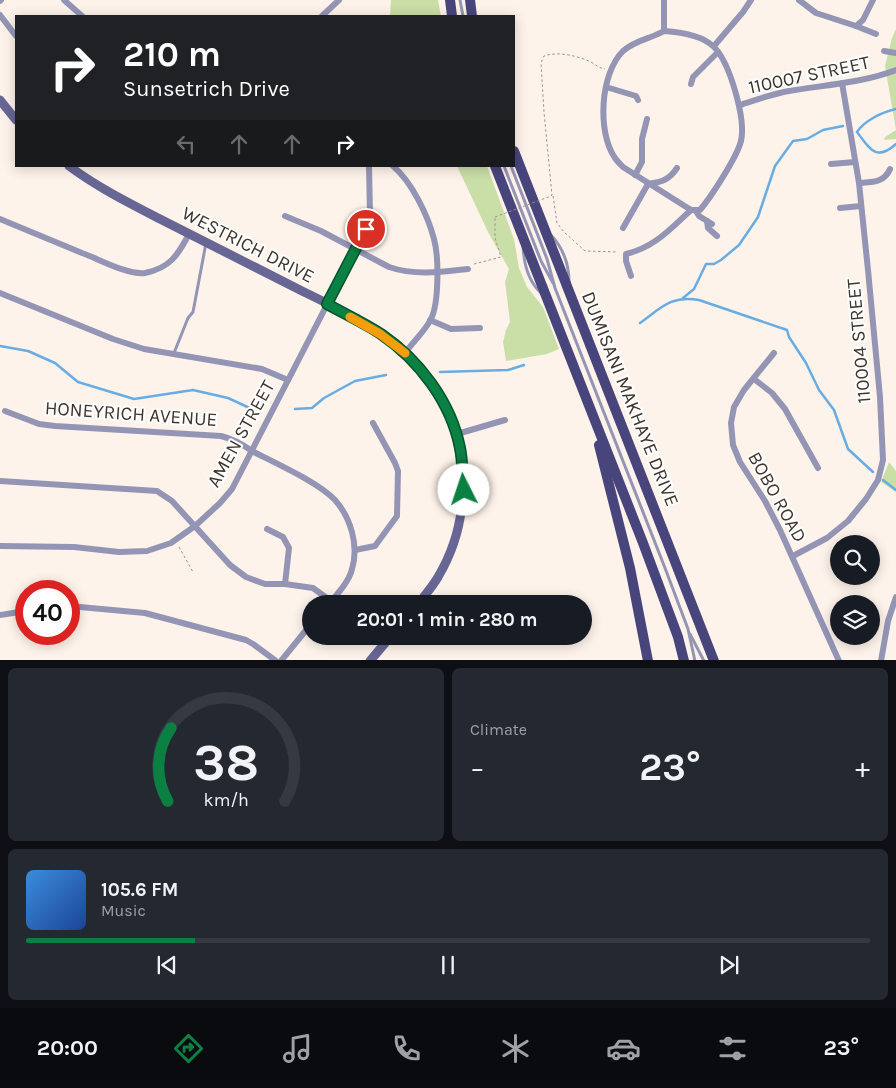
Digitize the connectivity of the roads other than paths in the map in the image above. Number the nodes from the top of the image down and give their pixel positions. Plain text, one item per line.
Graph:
1 (64, 0) edge
2 (339, 0) edge
3 (450, 0) edge
4 (460, 0) edge
5 (470, 0) edge
6 (664, 0) edge
7 (751, 0) edge
8 (799, 0) edge
9 (874, 0) edge
10 (0, 15) edge
11 (81, 15) edge
12 (323, 15) edge
13 (452, 15) edge
14 (463, 15) edge
15 (472, 15) edge
16 (856, 26) junction
17 (664, 31) junction
18 (876, 34) dead end
19 (15, 35) edge
20 (716, 49) junction
21 (884, 51) dead end
22 (896, 53) edge
23 (896, 70) edge
24 (842, 83) junction
25 (691, 84) dead end
26 (606, 87) junction
27 (0, 100) edge
28 (638, 100) dead end
29 (740, 105) junction
30 (15, 119) edge
31 (647, 119) dead end
32 (515, 154) edge
33 (855, 162) junction
34 (831, 164) dead end
35 (71, 167) edge
36 (369, 167) edge
37 (394, 167) edge
38 (495, 167) edge
39 (504, 167) edge
40 (511, 167) edge
41 (677, 168) dead end
42 (890, 169) dead end
43 (635, 175) junction
44 (858, 183) junction
45 (648, 184) junction
46 (861, 206) junction
47 (840, 208) dead end
48 (693, 210) junction
49 (285, 216) dead end
50 (0, 219) edge
51 (623, 228) dead end
52 (189, 234) junction
53 (716, 236) dead end
54 (206, 242) junction
55 (356, 250) junction
56 (468, 269) road end
57 (437, 272) junction
58 (631, 276) dead end
59 (555, 288) junction
60 (0, 293) edge
61 (327, 304) junction
62 (430, 320) junction
63 (480, 328) dead end
64 (405, 353) junction
65 (774, 353) dead end
66 (173, 354) junction
67 (754, 379) junction
68 (288, 380) junction
69 (586, 396) junction
70 (5, 411) dead end
71 (505, 420) dead end
72 (373, 423) dead end
73 (457, 434) junction
74 (252, 451) junction
75 (818, 468) dead end
76 (0, 480) edge
77 (195, 526) junction
78 (267, 529) dead end
79 (0, 546) edge
80 (355, 550) junction
81 (793, 556) junction
82 (285, 584) junction
83 (322, 595) edge
84 (335, 595) edge
85 (425, 595) edge
86 (896, 597) edge
87 (80, 607) edge
88 (15, 613) edge
89 (0, 615) edge
90 (688, 629) junction
91 (302, 635) edge
92 (383, 645) edge
93 (276, 660) edge
94 (281, 660) edge
95 (370, 660) edge
96 (648, 660) edge
97 (684, 660) edge
98 (695, 660) edge
99 (704, 660) edge
100 (714, 660) edge
101 (839, 660) edge
102 (880, 660) edge

1 - 11 street
2 - 12 street
3 - 13 main road
4 - 14 lane
5 - 15 main road
6 - 17 street
7 - 20 street
8 - 16 street
9 - 16 street
10 - 19 street
16 - 18 street
17 - 20 street
17 - 26 street
20 - 25 street
20 - 29 street
21 - 22 street
23 - 24 street, 110007 STREET
24 - 29 street, 110007 STREET
24 - 33 street, 110004 STREET
26 - 28 street
26 - 43 street
27 - 30 street
29 - 48 street
31 - 43 street
32 - 100 main road, DUMISANI MAKHAYE DRIVE
33 - 34 street
33 - 44 street, 110004 STREET
35 - 52 street, WESTRICH DRIVE
36 - 55 street, AMEN STREET
37 - 57 street
38 - 69 main road, DUMISANI MAKHAYE DRIVE
39 - 59 lane
40 - 59 lane
41 - 45 street
42 - 44 street
43 - 45 street
44 - 46 street, 110004 STREET
45 - 48 street
45 - 51 street
46 - 47 street
46 - 81 street, 110004 STREET
48 - 53 street
48 - 58 street
49 - 55 street
50 - 52 street
52 - 54 street, WESTRICH DRIVE
54 - 61 street, WESTRICH DRIVE
54 - 66 lane
55 - 57 street
55 - 61 street, AMEN STREET
56 - 57 street
57 - 62 street
59 - 90 lane
60 - 66 street
61 - 64 street, WESTRICH DRIVE
61 - 68 street, AMEN STREET
62 - 63 street
62 - 64 street
64 - 73 street, WESTRICH DRIVE
65 - 67 street, BOBO ROAD
66 - 68 street
67 - 75 street
67 - 81 street, BOBO ROAD
68 - 74 street, AMEN STREET
69 - 96 main road
69 - 97 main road, DUMISANI MAKHAYE DRIVE
70 - 74 street, HONEYRICH AVENUE
71 - 73 street
72 - 80 street
73 - 85 street, WESTRICH DRIVE
74 - 77 street, AMEN STREET
74 - 80 street, HONEYRICH AVENUE
76 - 77 street
77 - 79 street, AMEN STREET
77 - 82 street
78 - 82 street
80 - 84 street
81 - 101 street, BOBO ROAD
82 - 83 street
86 - 102 street
87 - 93 street
88 - 89 street
90 - 98 lane
90 - 99 lane
91 - 94 street
92 - 95 street

